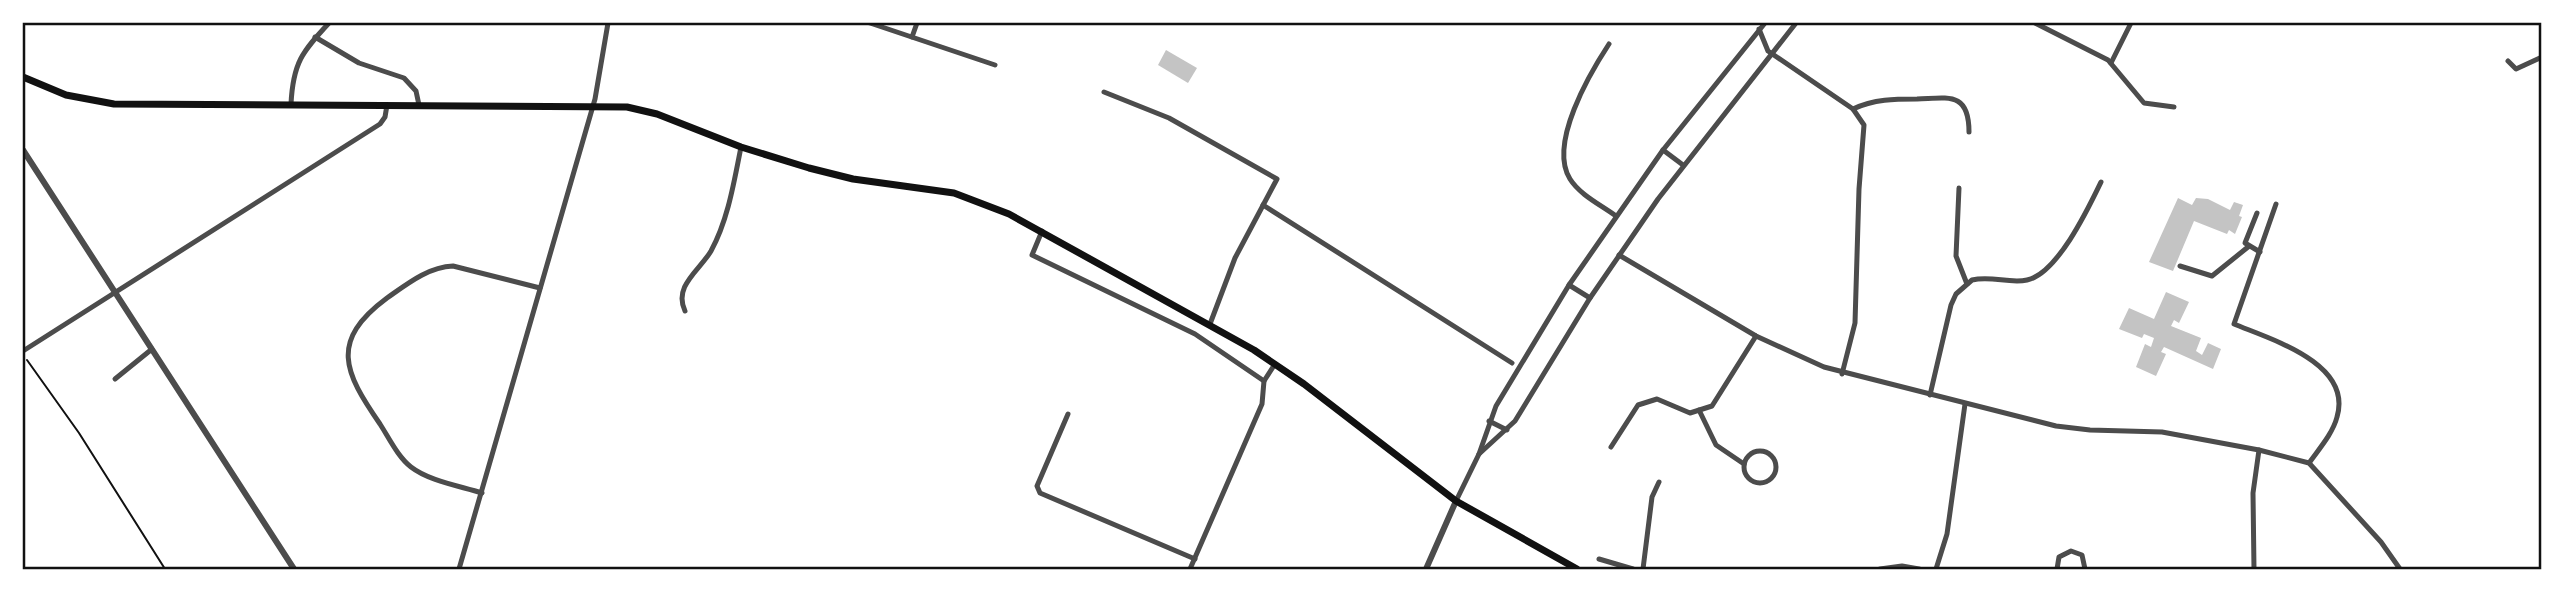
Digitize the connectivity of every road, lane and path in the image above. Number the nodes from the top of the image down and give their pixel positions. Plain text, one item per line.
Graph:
1 (329, 23) edge
2 (608, 23) edge
3 (870, 23) edge
4 (917, 23) edge
5 (1765, 23) edge
6 (1797, 23) edge
7 (2035, 23) edge
8 (2131, 23) edge
9 (1759, 29) junction
10 (315, 37) junction
11 (912, 37) junction
12 (1609, 44) dead end
13 (1771, 53) junction
14 (2542, 57) edge
15 (2508, 61) dead end
16 (2111, 63) junction
17 (995, 65) dead end
18 (23, 77) edge
19 (1104, 92) dead end
20 (291, 104) junction
21 (387, 105) junction
22 (419, 105) junction
23 (592, 106) junction
24 (2174, 107) dead end
25 (1853, 109) junction
26 (1969, 132) dead end
27 (741, 147) junction
28 (23, 150) edge
29 (1663, 150) junction
30 (1683, 165) junction
31 (2101, 182) dead end
32 (1959, 188) dead end
33 (2276, 204) dead end
34 (1263, 205) junction
35 (2257, 213) dead end
36 (1616, 216) junction
37 (1042, 231) junction
38 (2248, 247) junction
39 (2260, 252) junction
40 (1619, 255) junction
41 (2180, 266) dead end
42 (1967, 284) junction
43 (1569, 285) junction
44 (540, 288) junction
45 (116, 292) junction
46 (1590, 298) junction
47 (685, 311) dead end
48 (1209, 324) junction
49 (1756, 336) junction
50 (152, 349) junction
51 (23, 352) edge
52 (1512, 363) dead end
53 (1275, 364) junction
54 (1842, 374) junction
55 (115, 379) dead end
56 (1264, 381) junction
57 (1930, 395) junction
58 (1965, 404) junction
59 (1699, 410) junction
60 (1068, 414) dead end
61 (1489, 421) junction
62 (1507, 430) junction
63 (1611, 447) dead end
64 (2259, 450) junction
65 (1479, 454) junction
66 (2309, 463) junction
67 (1744, 464) junction
68 (1659, 482) dead end
69 (481, 493) junction
70 (1456, 501) junction
71 (1195, 559) junction
72 (1600, 559) dead end
73 (165, 569) edge
74 (294, 569) edge
75 (458, 569) edge
76 (1190, 569) edge
77 (1426, 569) edge
78 (1577, 569) edge
79 (1633, 569) edge
80 (1643, 569) edge
81 (1880, 569) edge
82 (1919, 569) edge
83 (1936, 569) edge
84 (2057, 569) edge
85 (2085, 569) edge
86 (2254, 569) edge
87 (2400, 569) edge

1 - 10 street
2 - 23 street
3 - 11 street
4 - 11 street
5 - 9 street
6 - 13 street
7 - 16 street
8 - 16 street
9 - 13 street
9 - 29 street
10 - 20 street
10 - 22 street
11 - 17 street
12 - 36 street
13 - 25 street
13 - 30 street
14 - 15 street
16 - 24 street
18 - 20 main road
19 - 34 street
20 - 21 main road
21 - 22 main road
21 - 45 street
22 - 23 main road
23 - 27 main road
23 - 44 street
25 - 26 street
25 - 54 street
27 - 37 main road
27 - 47 street
28 - 45 street
29 - 30 street
29 - 36 street
30 - 40 street
31 - 42 street
32 - 42 street
33 - 39 street
34 - 48 street
34 - 52 street
35 - 38 street
36 - 43 street
37 - 48 main road
37 - 56 street
38 - 39 street
38 - 41 street
39 - 66 street
40 - 46 street
40 - 49 street
42 - 57 street
43 - 46 street
43 - 61 street
44 - 69 street
44 - 69 street
45 - 50 street
45 - 51 street
46 - 62 street
48 - 53 main road
49 - 54 street
49 - 59 street
50 - 55 street
50 - 74 street
51 - 73 path
53 - 56 street
53 - 70 main road
54 - 57 street
56 - 71 street
57 - 58 street
58 - 64 street
58 - 83 street
59 - 63 street
59 - 67 street
60 - 71 street
61 - 62 street
61 - 65 street
62 - 65 street
64 - 66 street
64 - 86 street
65 - 70 street
66 - 87 street
67 - 67 street
68 - 80 street
69 - 75 street
70 - 77 street
70 - 78 main road
71 - 76 street
72 - 79 street
81 - 82 street
84 - 85 street

